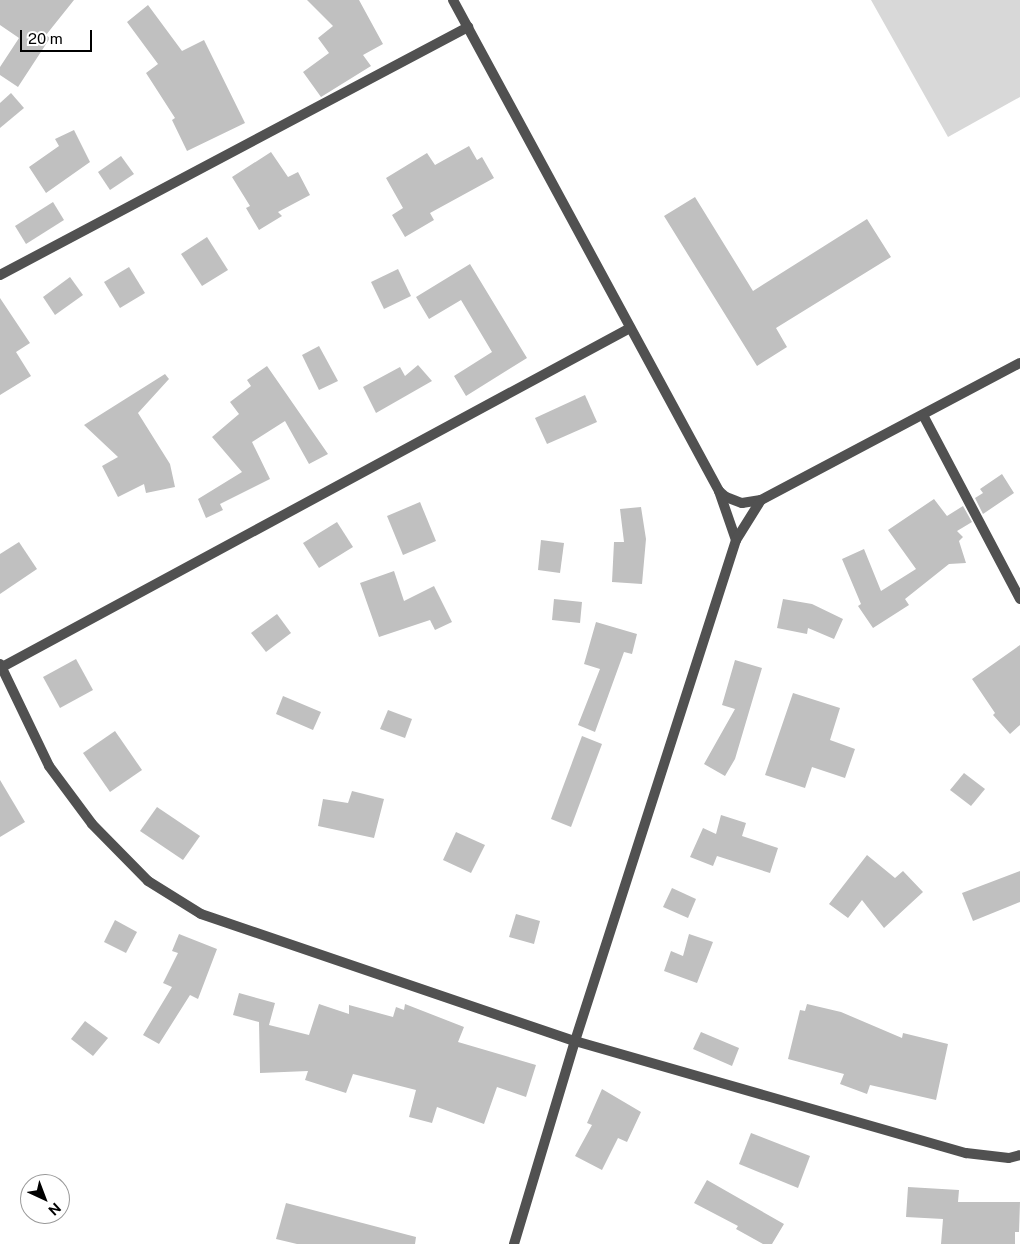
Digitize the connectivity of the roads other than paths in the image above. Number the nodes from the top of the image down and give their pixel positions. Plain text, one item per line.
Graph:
1 (453, 0) edge
2 (468, 27) junction
3 (0, 275) edge
4 (630, 328) junction
5 (1020, 363) edge
6 (923, 415) junction
7 (719, 492) junction
8 (761, 500) junction
9 (736, 540) junction
10 (1020, 599) edge
11 (1, 666) edge
12 (575, 1041) junction
13 (1020, 1156) edge
14 (514, 1244) edge

1 - 2 street
2 - 3 street
2 - 4 street
4 - 7 street
4 - 11 street
5 - 6 street
6 - 8 street
6 - 10 street
7 - 8 street
7 - 9 street
8 - 9 street
9 - 12 street
11 - 12 street
12 - 13 street
12 - 14 street

